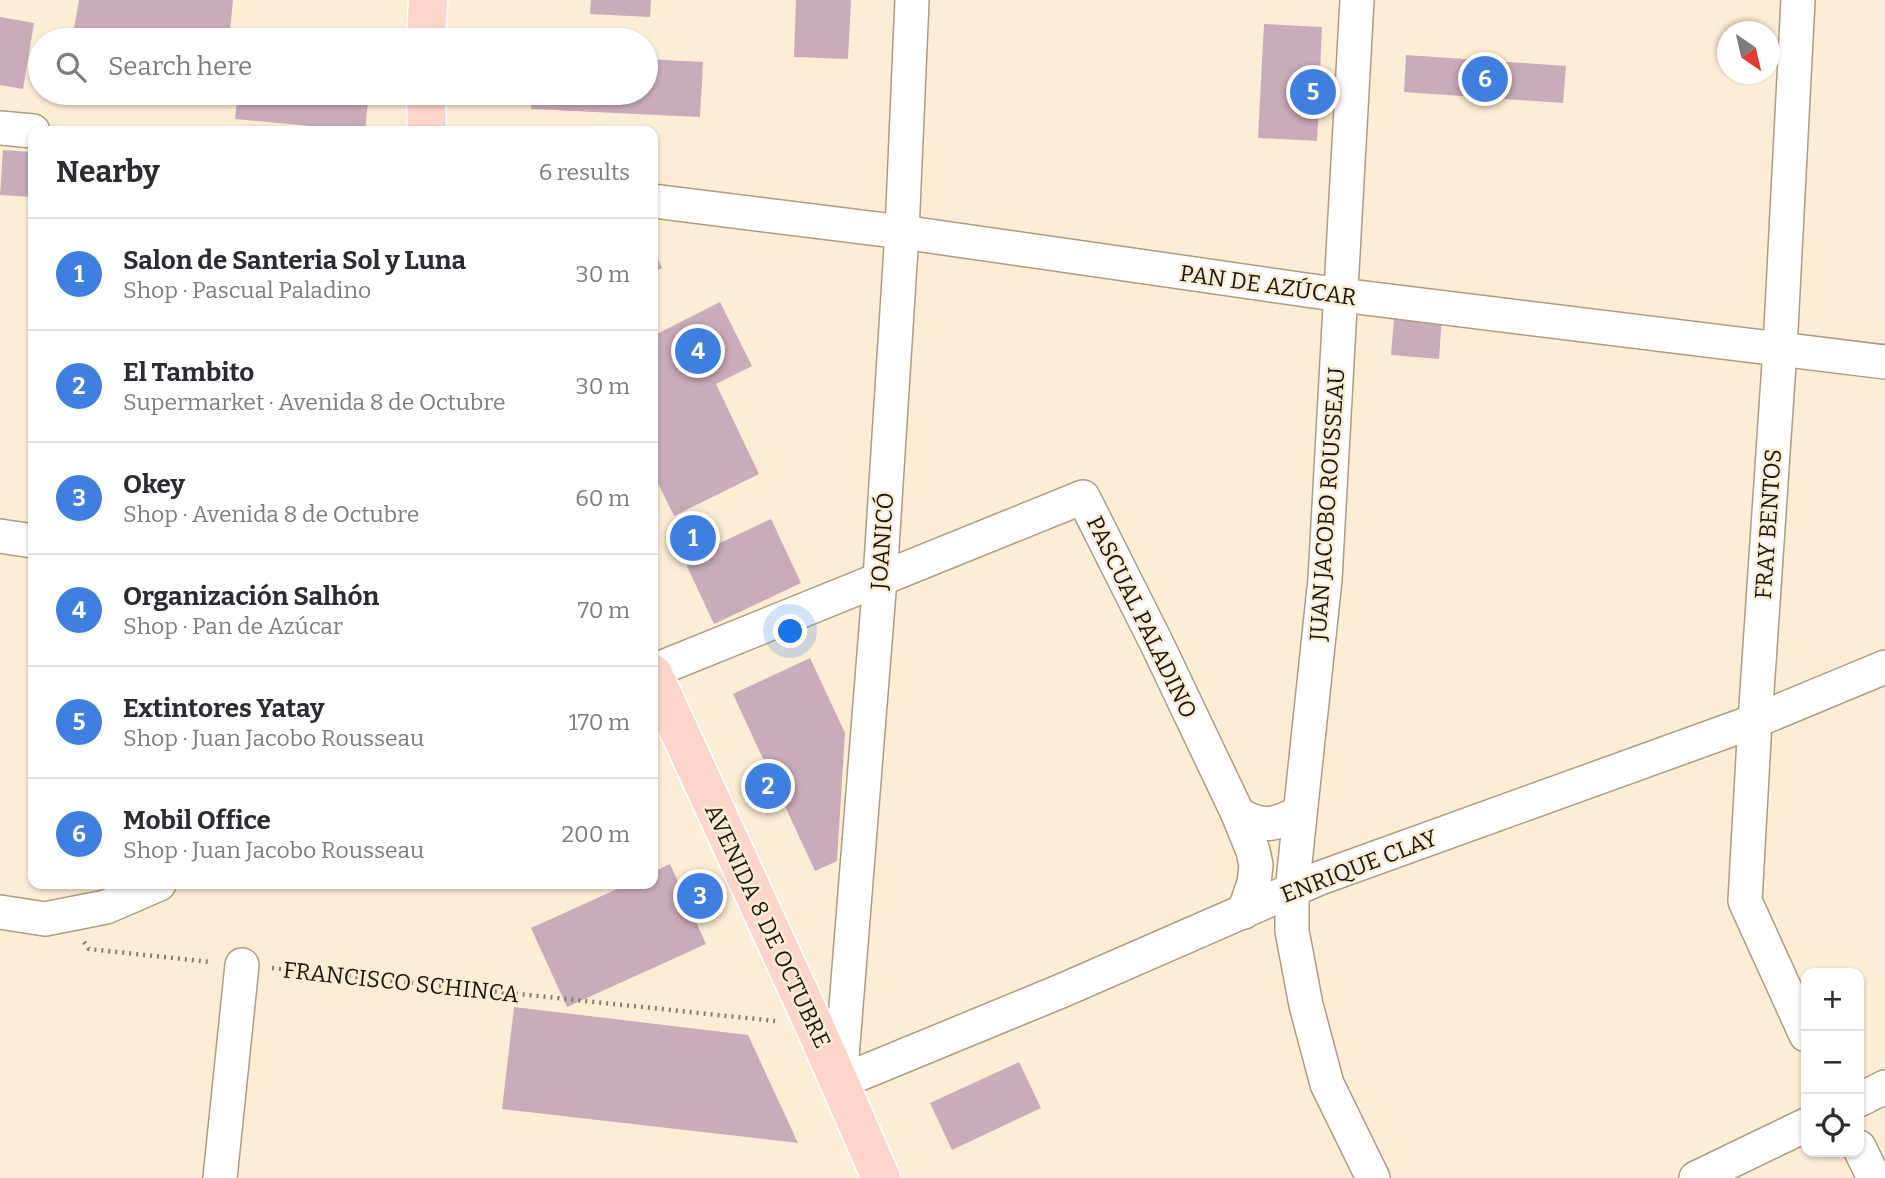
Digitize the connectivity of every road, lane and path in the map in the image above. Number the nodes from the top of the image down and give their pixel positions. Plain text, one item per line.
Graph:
1 (428, 0) edge
2 (912, 0) edge
3 (1357, 0) edge
4 (1798, 0) edge
5 (427, 28) edge
6 (426, 105) edge
7 (427, 126) edge
8 (0, 128) edge
9 (28, 131) edge
10 (658, 202) edge
11 (902, 232) junction
12 (1341, 295) junction
13 (1780, 349) junction
14 (1885, 362) edge
15 (0, 536) edge
16 (28, 540) edge
17 (880, 579) junction
18 (1885, 667) edge
19 (658, 671) edge
20 (658, 684) edge
21 (1755, 721) junction
22 (1300, 812) junction
23 (1238, 814) junction
24 (1306, 885) junction
25 (147, 889) edge
26 (0, 912) edge
27 (1244, 912) junction
28 (45, 919) junction
29 (242, 965) junction
30 (814, 1025) junction
31 (1804, 1031) edge
32 (839, 1082) junction
33 (1885, 1087) edge
34 (1864, 1098) edge
35 (1801, 1127) edge
36 (1864, 1157) edge
37 (220, 1178) edge
38 (881, 1178) edge
39 (1373, 1178) edge
40 (1696, 1178) edge
41 (1874, 1178) edge

1 - 5 main road
2 - 11 street, JOANICÓ
3 - 12 street, JUAN JACOBO ROUSSEAU
4 - 13 street, FRAY BENTOS
6 - 7 main road
8 - 9 street
10 - 11 street, PAN DE AZÚCAR
11 - 12 street, PAN DE AZÚCAR
11 - 17 street, JOANICÓ
12 - 13 street, PAN DE AZÚCAR
12 - 22 street, JUAN JACOBO ROUSSEAU
13 - 14 street, PAN DE AZÚCAR
13 - 21 street, FRAY BENTOS
15 - 16 street
17 - 19 street, PASCUAL PALADINO
17 - 23 street, PASCUAL PALADINO
17 - 32 street, JOANICÓ
18 - 21 street, ENRIQUE CLAY
20 - 30 main road, AVENIDA 8 DE OCTUBRE
21 - 24 street, ENRIQUE CLAY
21 - 31 street, FRAY BENTOS
22 - 23 street
22 - 24 street, JUAN JACOBO ROUSSEAU
23 - 27 street, PASCUAL PALADINO
24 - 27 street, ENRIQUE CLAY
24 - 39 street, JUAN JACOBO ROUSSEAU
25 - 28 street
26 - 28 street
27 - 32 street, ENRIQUE CLAY
28 - 29 path, FRANCISCO SCHINCA
29 - 30 path, FRANCISCO SCHINCA
29 - 37 street
30 - 32 main road, AVENIDA 8 DE OCTUBRE
32 - 38 main road, AVENIDA 8 DE OCTUBRE
33 - 34 street
35 - 40 street
36 - 41 street

